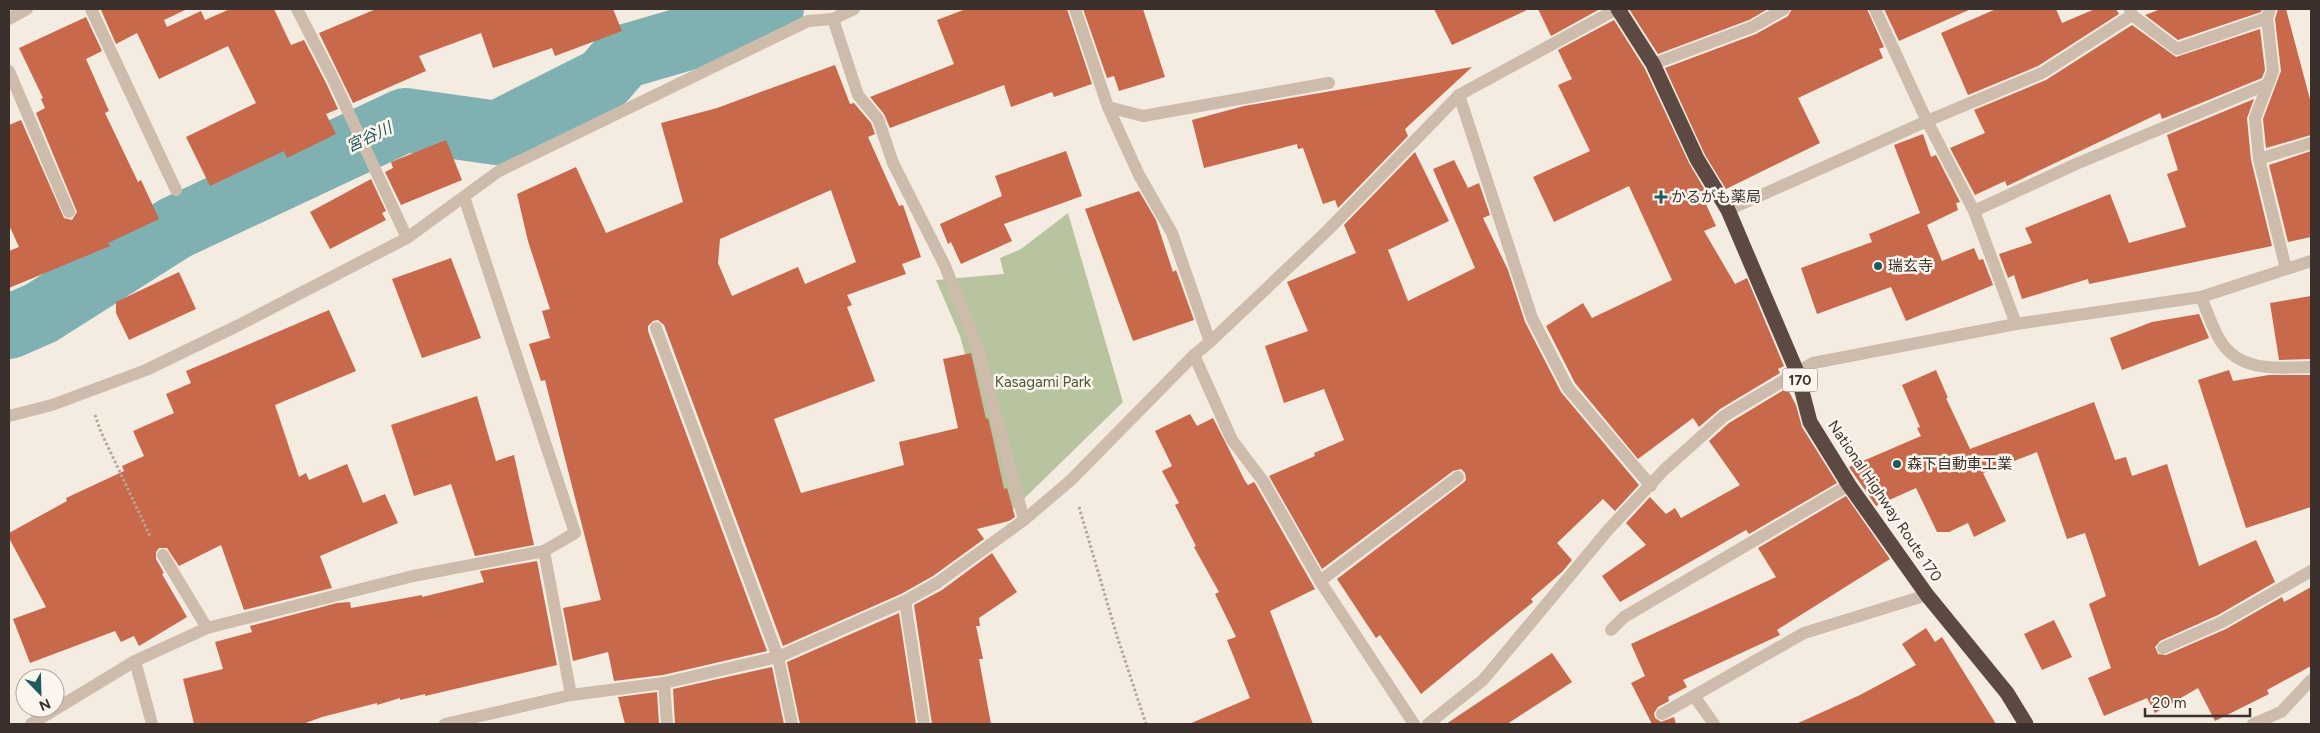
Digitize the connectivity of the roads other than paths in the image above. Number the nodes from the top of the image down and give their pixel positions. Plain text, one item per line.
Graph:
1 (27, 9) edge
2 (90, 9) edge
3 (297, 9) edge
4 (854, 9) edge
5 (1074, 9) edge
6 (1617, 9) edge
7 (1784, 9) edge
8 (1875, 9) edge
9 (2131, 12) edge
10 (805, 14) edge
11 (2268, 14) edge
12 (9, 19) edge
13 (833, 19) junction
14 (1653, 64) junction
15 (9, 71) edge
16 (1328, 83) dead end
17 (2268, 84) junction
18 (1459, 95) junction
19 (1108, 107) junction
20 (1928, 121) junction
21 (2311, 143) edge
22 (2260, 159) junction
23 (176, 190) dead end
24 (464, 197) junction
25 (1728, 210) junction
26 (1974, 211) junction
27 (69, 212) dead end
28 (407, 238) junction
29 (2311, 261) edge
30 (2286, 269) junction
31 (2201, 297) junction
32 (2016, 324) junction
33 (656, 328) dead end
34 (1210, 342) junction
35 (1194, 355) junction
36 (2311, 367) edge
37 (1798, 372) junction
38 (9, 416) edge
39 (1458, 477) dead end
40 (1849, 484) junction
41 (1651, 486) junction
42 (1024, 520) junction
43 (544, 551) junction
44 (163, 555) road end
45 (2311, 571) edge
46 (1320, 581) junction
47 (1927, 595) junction
48 (905, 601) junction
49 (207, 628) junction
50 (1611, 630) dead end
51 (2163, 648) dead end
52 (778, 657) junction
53 (135, 661) junction
54 (2311, 680) edge
55 (664, 683) junction
56 (571, 695) junction
57 (1694, 696) junction
58 (1662, 714) dead end
59 (2282, 718) edge
60 (30, 724) edge
61 (152, 724) edge
62 (450, 724) edge
63 (667, 724) edge
64 (792, 724) edge
65 (924, 724) edge
66 (1414, 724) edge
67 (1428, 724) edge
68 (1714, 724) edge
69 (2026, 724) edge
70 (2253, 724) edge

1 - 12 street
2 - 23 street
3 - 28 street
4 - 13 street
5 - 19 street
6 - 14 highway, National Highway Route 170 / 170
6 - 18 street
7 - 14 street
8 - 20 street
9 - 11 street
9 - 20 street
10 - 13 street
10 - 24 street
11 - 17 street
13 - 42 street
14 - 25 highway, National Highway Route 170 / 170
15 - 27 street
16 - 19 street
17 - 22 street
17 - 26 street
18 - 34 street
18 - 41 street
19 - 34 street
20 - 25 street
20 - 26 street
21 - 22 street
22 - 30 street
24 - 28 street
24 - 43 street
25 - 37 highway, National Highway Route 170 / 170
26 - 32 street
28 - 38 street
29 - 30 street
30 - 31 street
31 - 32 street
31 - 36 street
32 - 37 street
33 - 52 street
34 - 35 street
35 - 42 street
35 - 46 street
37 - 40 highway, National Highway Route 170 / 170
37 - 41 street
39 - 46 street
40 - 47 highway, National Highway Route 170 / 170
40 - 50 street
41 - 67 street
42 - 48 street
43 - 49 street
43 - 56 street
44 - 49 street
45 - 51 street
46 - 66 street
47 - 57 street
47 - 69 highway, National Highway Route 170 / 170
48 - 52 street
48 - 65 street
49 - 53 street
52 - 55 street
52 - 64 street
53 - 60 street
53 - 61 street
54 - 59 street
55 - 56 street
55 - 63 street
56 - 62 street
57 - 58 street
57 - 68 street
59 - 70 street

